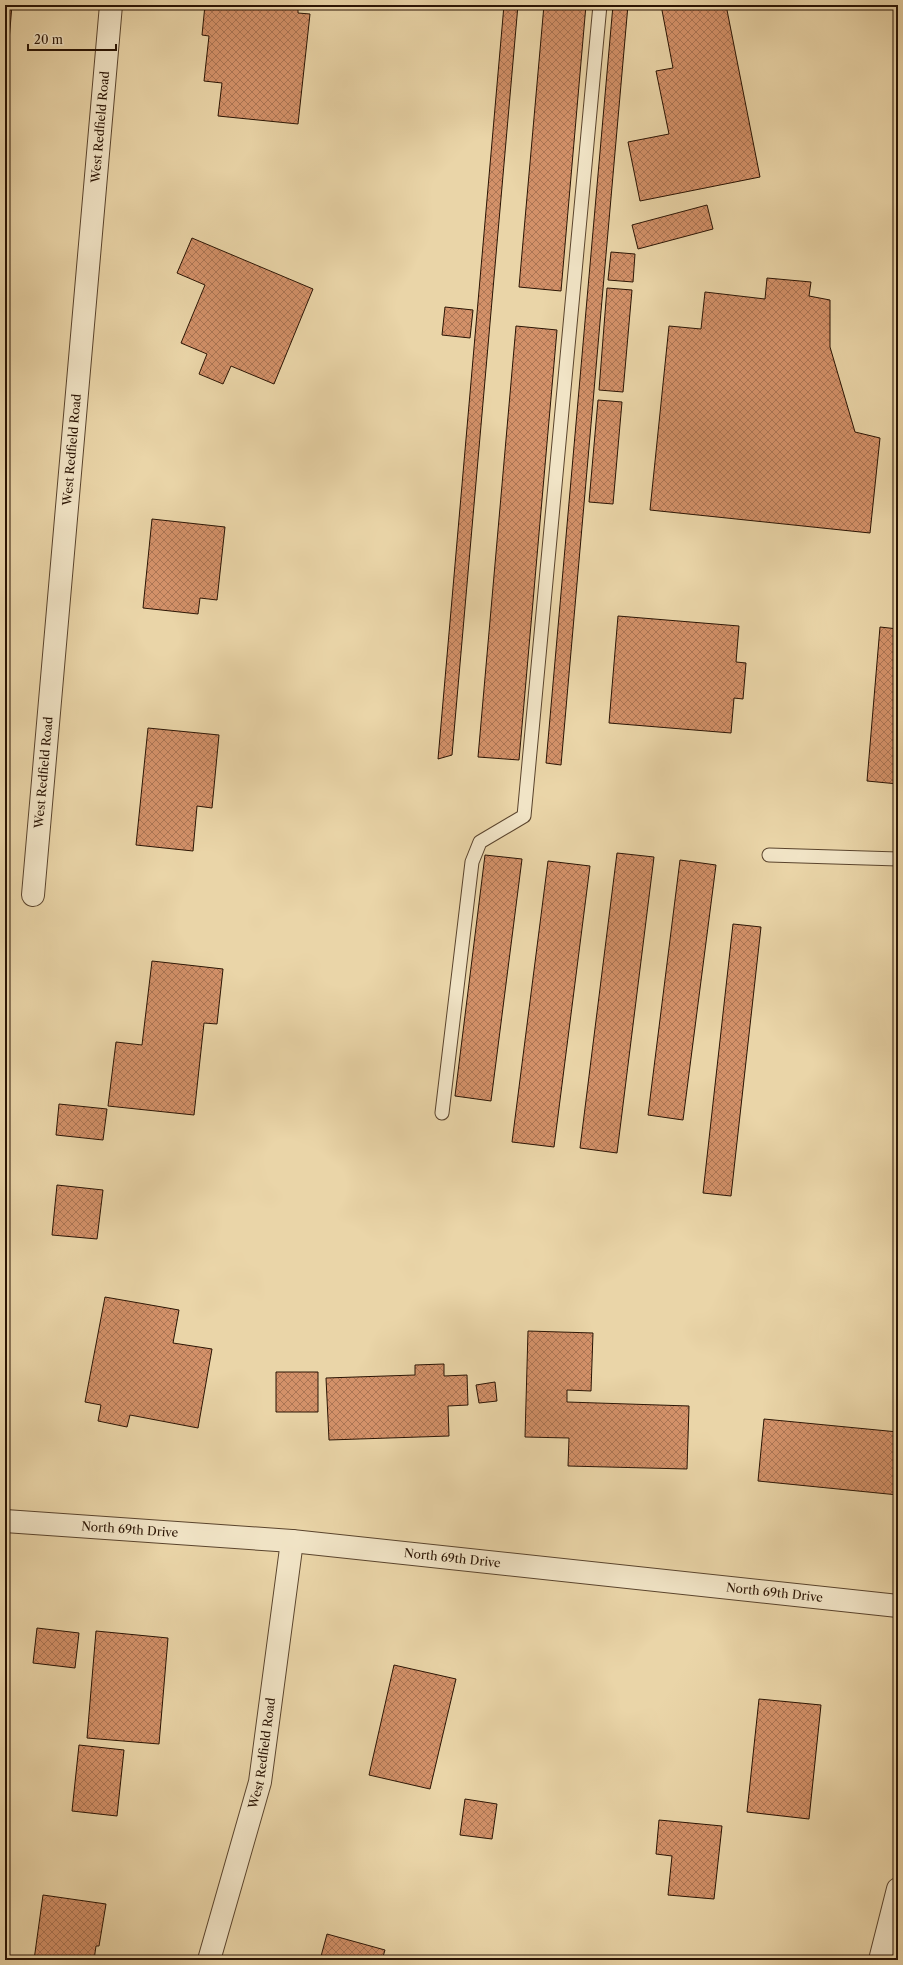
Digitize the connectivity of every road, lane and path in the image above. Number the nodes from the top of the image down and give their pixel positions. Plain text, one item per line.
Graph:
1 (111, 5) edge
2 (600, 5) edge
3 (769, 855) dead end
4 (898, 859) edge
5 (33, 894) dead end
6 (442, 1113) dead end
7 (5, 1521) edge
8 (292, 1541) junction
9 (898, 1606) edge
10 (898, 1889) edge
11 (209, 1960) edge
12 (880, 1960) edge

1 - 5 street, West Redfield Road
2 - 6 lane
3 - 4 lane
7 - 8 street, North 69th Drive
8 - 9 street, North 69th Drive
8 - 11 street, West Redfield Road
10 - 12 street

